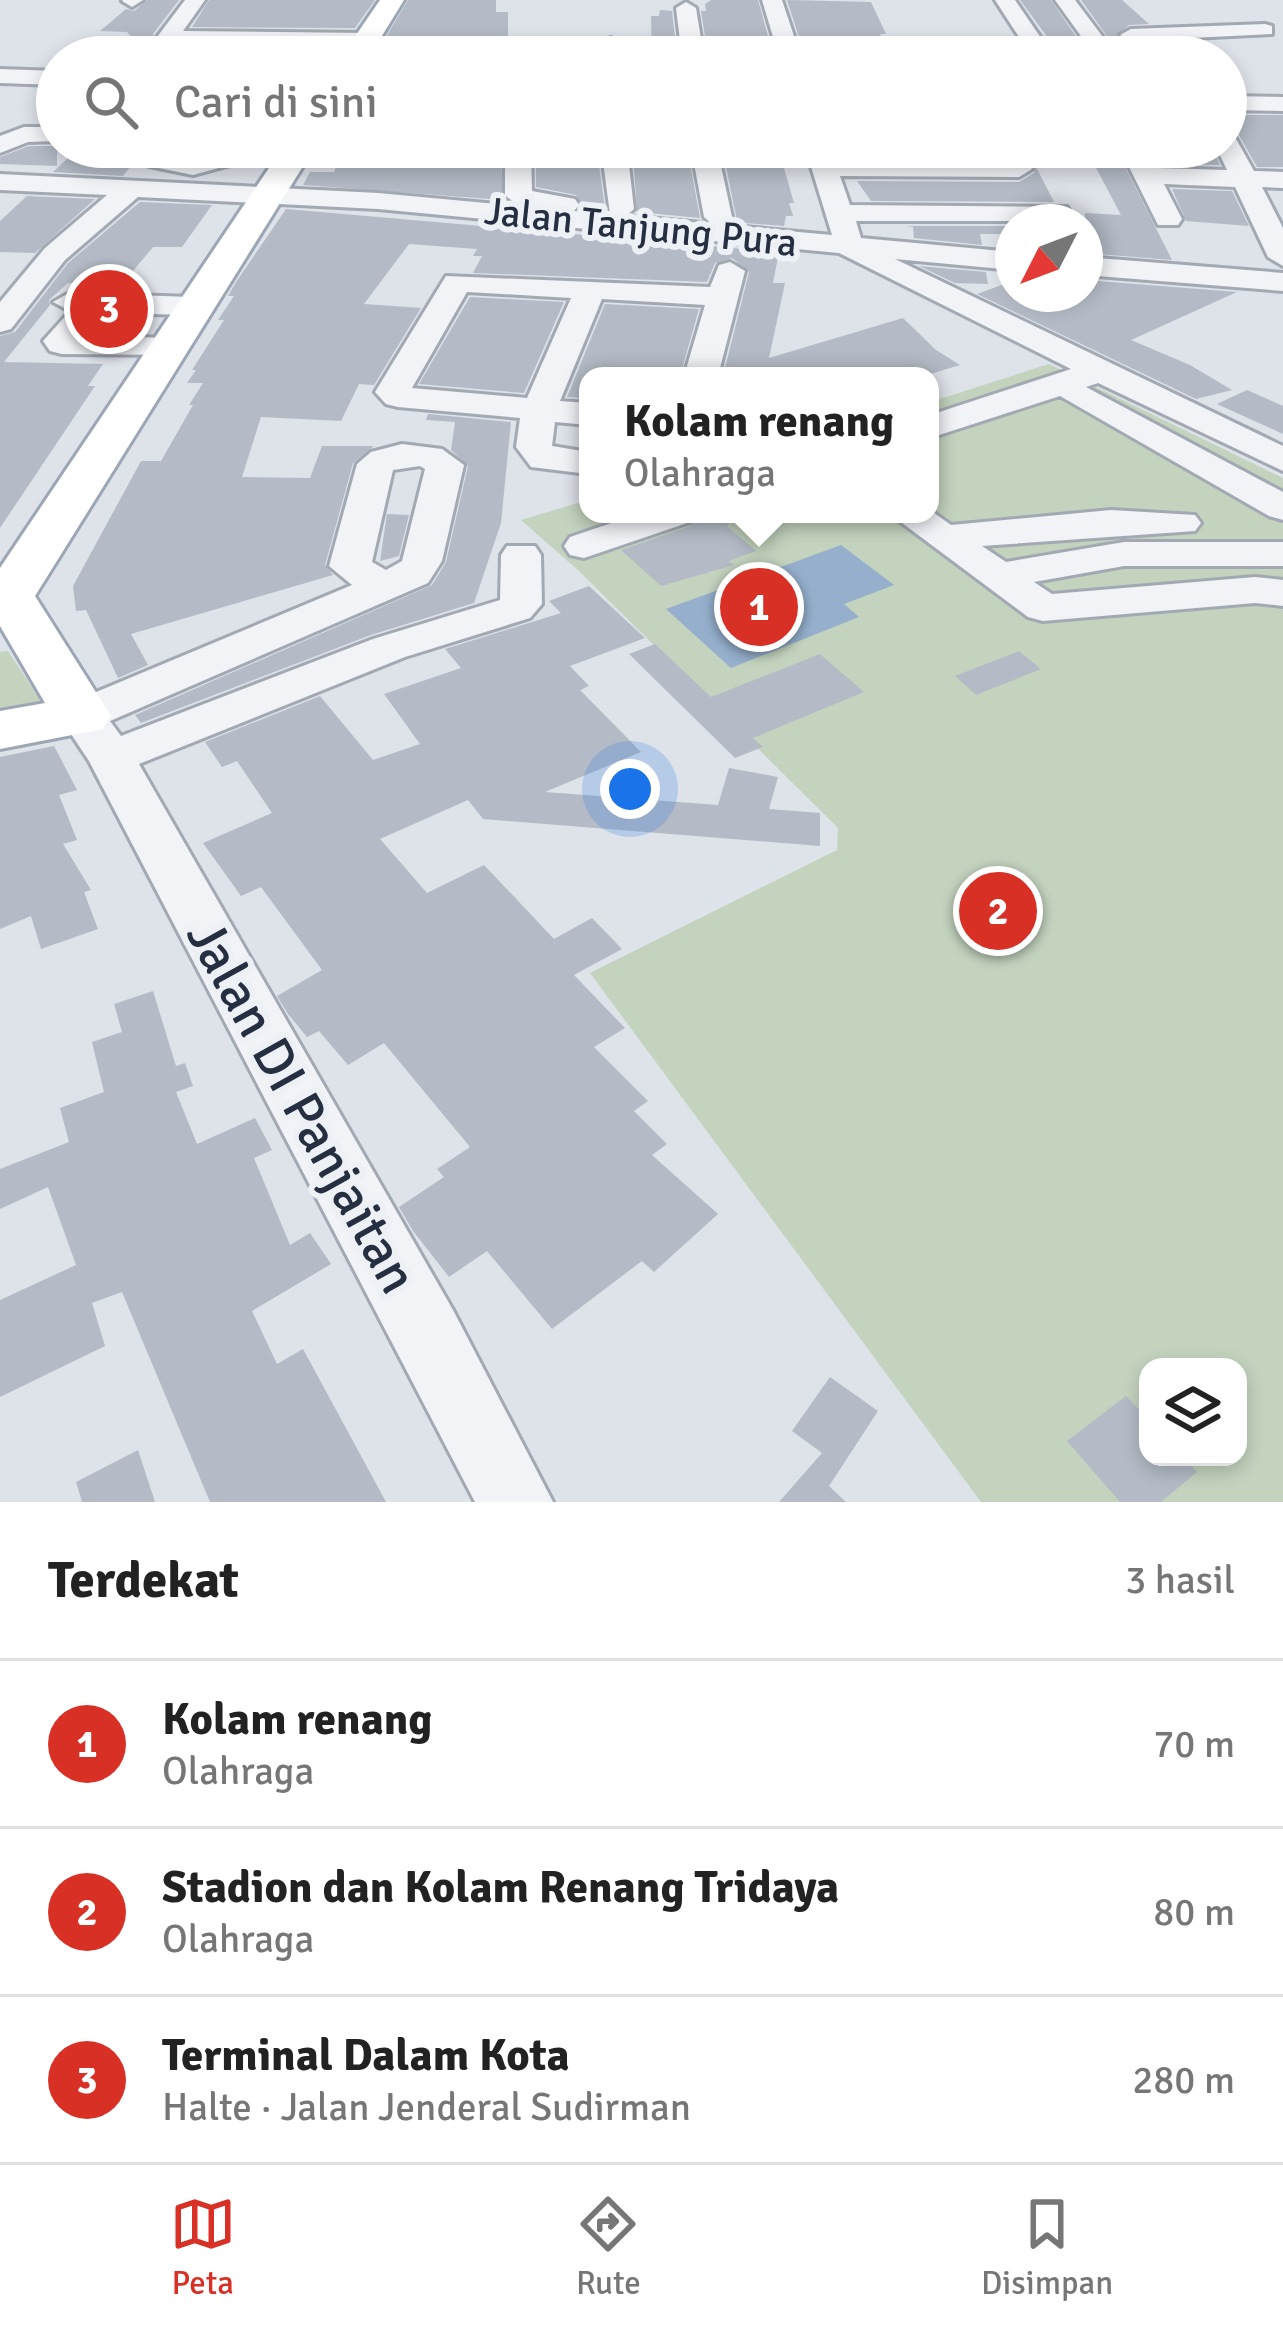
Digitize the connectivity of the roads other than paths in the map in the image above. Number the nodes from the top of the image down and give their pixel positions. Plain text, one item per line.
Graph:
1 (195, 0) edge
2 (392, 0) edge
3 (772, 0) edge
4 (1005, 0) edge
5 (1065, 0) edge
6 (1227, 5) dead end
7 (1165, 7) dead end
8 (686, 8) dead end
9 (258, 12) dead end
10 (1192, 32) junction
11 (1131, 35) joint
12 (169, 36) edge
13 (232, 36) edge
14 (369, 36) edge
15 (691, 36) edge
16 (783, 36) edge
17 (1029, 36) edge
18 (1089, 36) joint
19 (1274, 37) edge
20 (0, 76) edge
21 (36, 77) edge
22 (1247, 103) edge
23 (1283, 104) edge
24 (1247, 121) edge
25 (1283, 122) edge
26 (36, 135) edge
27 (0, 145) edge
28 (1247, 152) edge
29 (279, 168) edge
30 (285, 168) edge
31 (291, 168) edge
32 (515, 168) edge
33 (616, 168) edge
34 (711, 168) edge
35 (825, 168) edge
36 (1003, 168) edge
37 (1144, 168) edge
38 (1019, 169) dead end
39 (1149, 176) junction
40 (1266, 180) edge
41 (0, 182) edge
42 (130, 190) junction
43 (620, 209) junction
44 (1283, 214) edge
45 (1168, 219) dead end
46 (995, 221) edge
47 (729, 227) junction
48 (845, 240) junction
49 (1283, 257) edge
50 (995, 259) edge
51 (1103, 267) edge
52 (141, 278) dead end
53 (1283, 282) edge
54 (591, 288) junction
55 (201, 293) junction
56 (723, 297) junction
57 (0, 322) edge
58 (166, 348) junction
59 (704, 367) edge
60 (1097, 371) junction
61 (1058, 385) junction
62 (539, 410) junction
63 (579, 413) edge
64 (939, 424) edge
65 (1283, 460) edge
66 (579, 462) edge
67 (1283, 508) edge
68 (1283, 521) edge
69 (650, 523) edge
70 (924, 523) edge
71 (946, 537) junction
72 (584, 546) dead end
73 (1283, 554) edge
74 (521, 555) dead end
75 (998, 577) junction
76 (382, 586) dead end
77 (1283, 593) edge
78 (4, 602) edge
79 (0, 730) edge
80 (96, 736) junction
81 (514, 1502) edge

1 - 12 street
2 - 14 main road
3 - 16 street
4 - 17 street
5 - 18 street
6 - 19 street
7 - 10 street
8 - 15 street
9 - 13 street
10 - 11 street
10 - 19 street
11 - 18 street
20 - 21 street
22 - 23 street
24 - 25 street
26 - 27 street
28 - 40 street
29 - 42 street
30 - 55 main road
31 - 47 street, Jalan Tanjung Pura
32 - 43 street
33 - 43 street
34 - 47 street
35 - 48 street
36 - 38 street
37 - 39 street
39 - 40 street
39 - 45 street
40 - 44 street
40 - 49 street
41 - 42 street
42 - 57 street
43 - 47 street
46 - 48 street
47 - 48 street, Jalan Tanjung Pura
47 - 56 street
48 - 50 street, Jalan Tanjung Pura
48 - 60 street
51 - 53 street
52 - 55 street
54 - 56 street
54 - 62 street
54 - 62 street
55 - 58 main road
55 - 58 street
56 - 59 street
58 - 78 main road
60 - 61 street
60 - 65 street
61 - 64 street
61 - 67 street
62 - 63 street
62 - 66 street
68 - 71 street
69 - 72 street
70 - 71 street
71 - 75 street
73 - 75 street
74 - 80 street
75 - 77 street
76 - 80 street
78 - 80 main road
79 - 80 main road
80 - 81 street, Jalan DI Panjaitan

